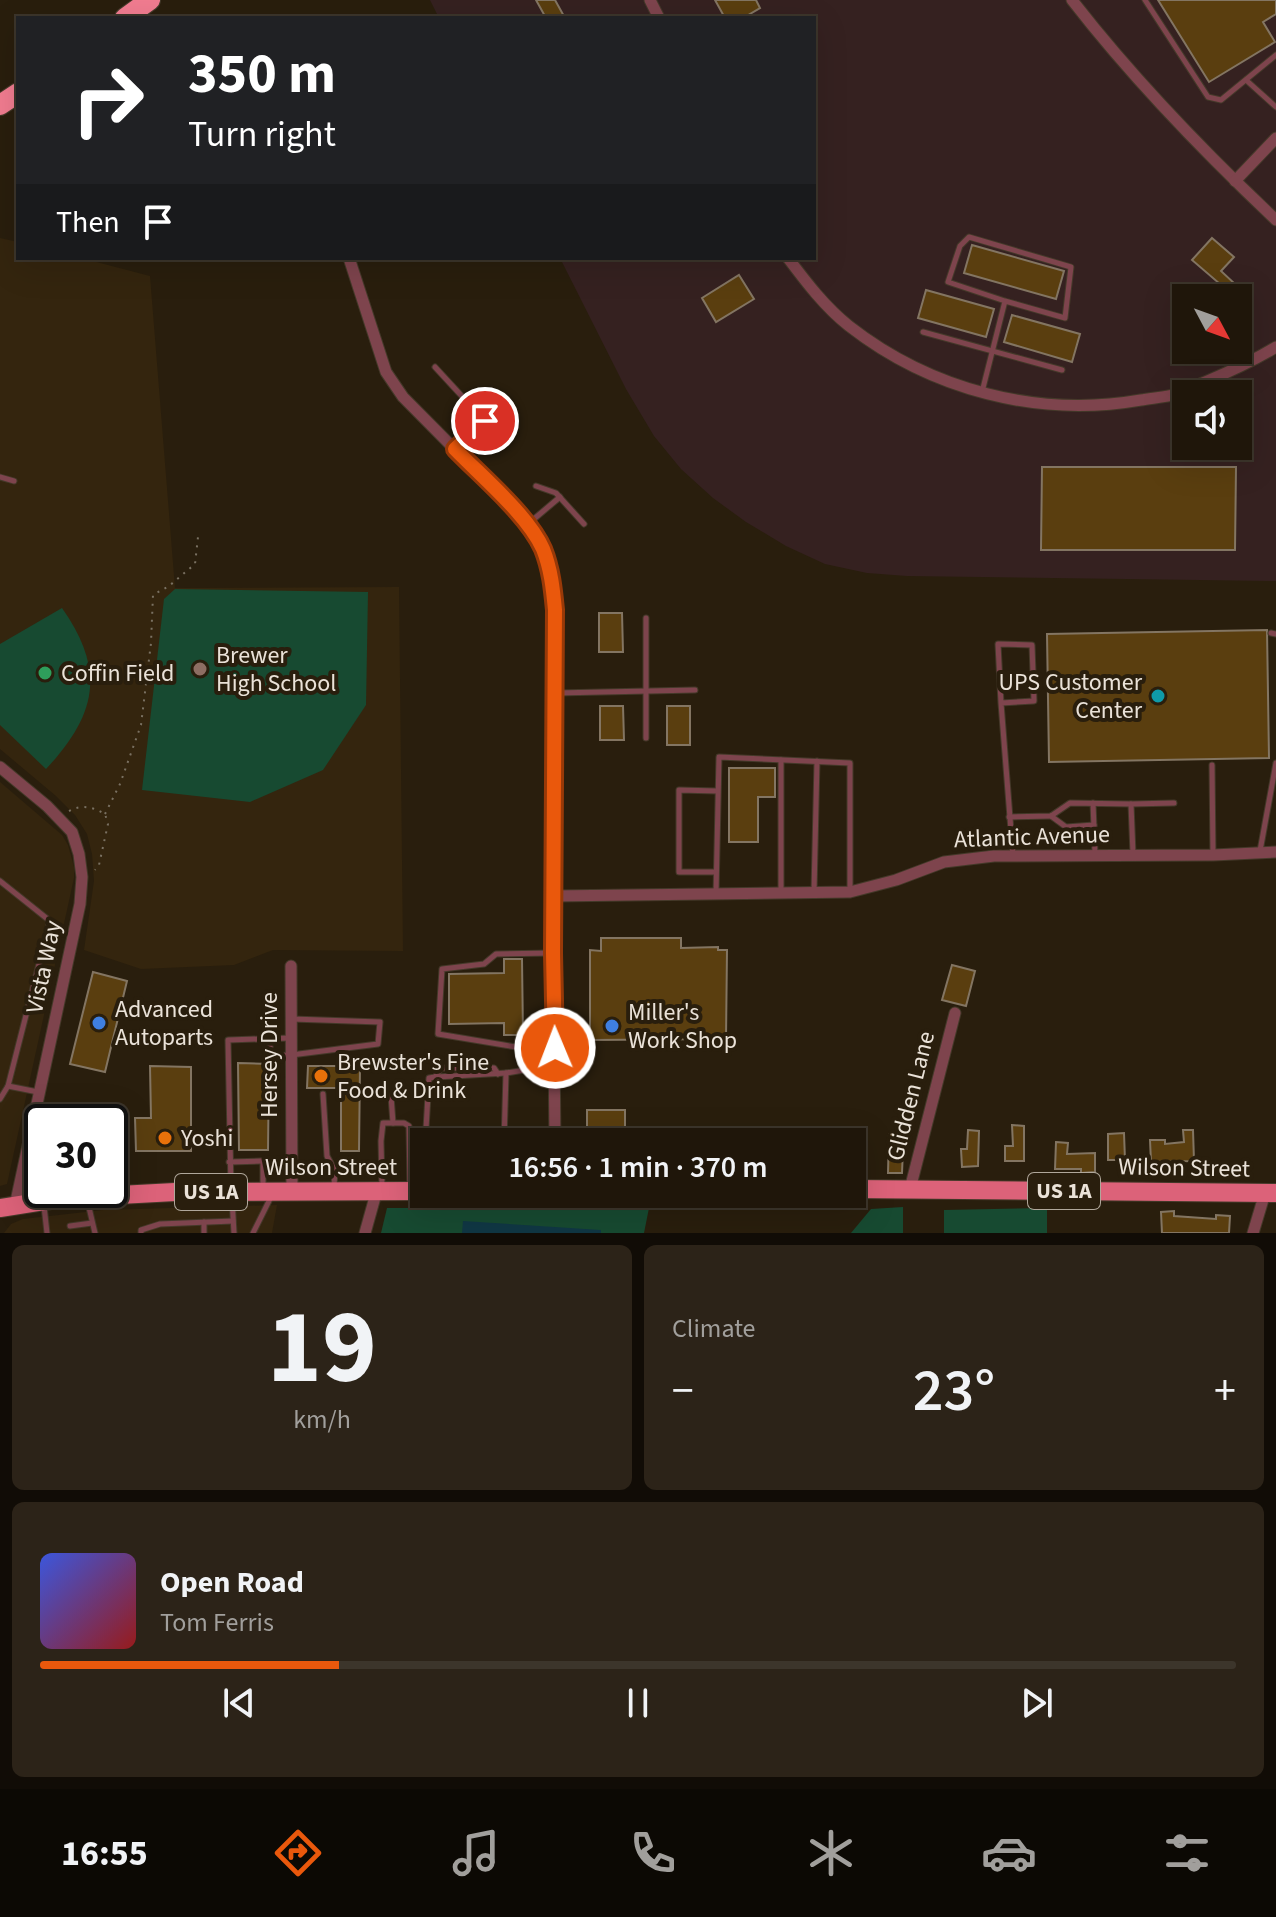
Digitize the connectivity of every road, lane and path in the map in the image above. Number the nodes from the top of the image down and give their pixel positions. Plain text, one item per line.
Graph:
1 (150, 0) edge
2 (1072, 0) edge
3 (1145, 0) edge
4 (128, 16) edge
5 (1276, 55) edge
6 (1246, 80) junction
7 (1276, 107) edge
8 (1276, 138) edge
9 (1235, 181) junction
10 (1276, 220) edge
11 (349, 260) edge
12 (790, 260) edge
13 (1005, 301) junction
14 (923, 332) dead end
15 (1276, 347) edge
16 (992, 352) junction
17 (435, 367) dead end
18 (1062, 370) dead end
19 (982, 393) junction
20 (485, 421) junction
21 (494, 431) dead end
22 (455, 449) junction
23 (0, 477) edge
24 (14, 481) dead end
25 (536, 486) dead end
26 (560, 497) junction
27 (528, 524) junction
28 (584, 524) dead end
29 (198, 537) dead end
30 (646, 618) dead end
31 (695, 690) dead end
32 (646, 691) junction
33 (555, 693) junction
34 (1001, 703) junction
35 (646, 738) dead end
36 (781, 760) junction
37 (817, 761) junction
38 (1276, 763) edge
39 (1212, 765) dead end
40 (0, 767) edge
41 (717, 791) junction
42 (1093, 803) junction
43 (1174, 803) dead end
44 (1131, 804) junction
45 (105, 814) junction
46 (1051, 816) junction
47 (1009, 817) junction
48 (57, 818) junction
49 (1094, 825) junction
50 (1260, 852) junction
51 (1276, 852) edge
52 (1095, 855) junction
53 (1133, 855) junction
54 (1213, 855) junction
55 (1013, 856) junction
56 (715, 872) junction
57 (0, 881) edge
58 (82, 883) junction
59 (850, 892) junction
60 (781, 893) junction
61 (814, 893) junction
62 (716, 894) junction
63 (554, 896) junction
64 (553, 953) junction
65 (291, 966) dead end
66 (955, 1013) dead end
67 (291, 1019) junction
68 (291, 1038) junction
69 (270, 1039) junction
70 (555, 1048) junction
71 (291, 1055) junction
72 (555, 1065) junction
73 (480, 1067) dead end
74 (457, 1068) dead end
75 (506, 1073) junction
76 (498, 1074) junction
77 (435, 1077) junction
78 (8, 1086) junction
79 (39, 1093) junction
80 (323, 1094) dead end
81 (391, 1096) dead end
82 (0, 1099) edge
83 (393, 1123) junction
84 (426, 1128) edge
85 (504, 1128) edge
86 (555, 1128) edge
87 (410, 1134) edge
88 (292, 1160) junction
89 (229, 1162) junction
90 (263, 1162) junction
91 (866, 1189) edge
92 (910, 1189) junction
93 (379, 1190) junction
94 (410, 1190) edge
95 (276, 1191) junction
96 (334, 1191) junction
97 (231, 1192) junction
98 (1272, 1194) edge
99 (128, 1195) edge
100 (7, 1207) edge
101 (44, 1208) edge
102 (89, 1208) edge
103 (233, 1221) junction
104 (204, 1222) junction
105 (92, 1223) junction
106 (70, 1226) dead end
107 (140, 1232) edge
108 (47, 1233) edge
109 (95, 1233) edge
110 (204, 1233) edge
111 (234, 1233) edge
112 (253, 1233) edge
113 (365, 1233) edge
114 (1253, 1233) edge

1 - 4 highway
2 - 9 street
3 - 6 lane
5 - 6 lane
6 - 7 lane
8 - 9 street
9 - 10 street
11 - 22 street
12 - 19 street
13 - 13 lane
13 - 16 lane
14 - 16 lane
15 - 19 street
16 - 18 lane
16 - 19 lane
17 - 20 lane
20 - 21 lane
20 - 22 lane
22 - 27 street
23 - 24 lane
25 - 26 lane
26 - 27 lane
26 - 28 lane
27 - 33 street
29 - 45 path
30 - 32 lane
31 - 32 lane
32 - 33 lane
32 - 35 lane
33 - 63 street
34 - 34 lane
34 - 47 lane
36 - 37 lane
36 - 41 lane
36 - 60 lane
37 - 59 lane
37 - 61 lane
38 - 50 lane
39 - 54 lane
40 - 48 street, Vista Way
41 - 56 lane
41 - 56 lane
42 - 44 lane
42 - 46 lane
42 - 49 lane
43 - 44 lane
44 - 53 lane
45 - 48 path
45 - 58 path
46 - 47 lane
46 - 49 lane
47 - 55 lane
48 - 58 street, Vista Way
49 - 52 lane
50 - 51 street, Atlantic Avenue
50 - 54 street, Atlantic Avenue
52 - 53 street, Atlantic Avenue
52 - 55 street, Atlantic Avenue
53 - 54 street, Atlantic Avenue
55 - 59 street, Atlantic Avenue
56 - 62 lane
57 - 78 lane
58 - 79 street, Vista Way
59 - 61 street, Atlantic Avenue
60 - 61 street, Atlantic Avenue
60 - 62 street, Atlantic Avenue
62 - 63 street, Atlantic Avenue
63 - 64 street
64 - 70 street
64 - 70 lane
65 - 67 street, Hersey Drive
66 - 92 street, Glidden Lane
67 - 68 street, Hersey Drive
67 - 71 lane
68 - 69 lane
68 - 71 street, Hersey Drive
69 - 71 lane
69 - 89 lane
70 - 72 street
71 - 88 street, Hersey Drive
72 - 75 lane
72 - 86 street
73 - 76 lane
74 - 77 lane
75 - 76 lane
75 - 85 lane
76 - 77 lane
77 - 84 lane
78 - 79 lane
78 - 82 lane
79 - 100 street, Vista Way
80 - 96 lane
81 - 83 lane
83 - 87 lane
83 - 93 lane
88 - 90 lane
88 - 95 street, Hersey Drive
89 - 90 lane
89 - 97 lane
90 - 95 lane
91 - 92 main road, Wilson Street / US 1A
92 - 98 main road, Wilson Street / US 1A
93 - 94 main road, Wilson Street / US 1A
93 - 96 main road, Wilson Street / US 1A
93 - 113 street
95 - 96 main road, Wilson Street / US 1A
95 - 97 main road, Wilson Street / US 1A
95 - 112 lane
97 - 99 main road, Wilson Street / US 1A
97 - 103 lane
98 - 114 street
101 - 108 lane
102 - 105 lane
103 - 104 lane
103 - 111 lane
104 - 107 lane
104 - 110 lane
105 - 106 lane
105 - 109 lane

